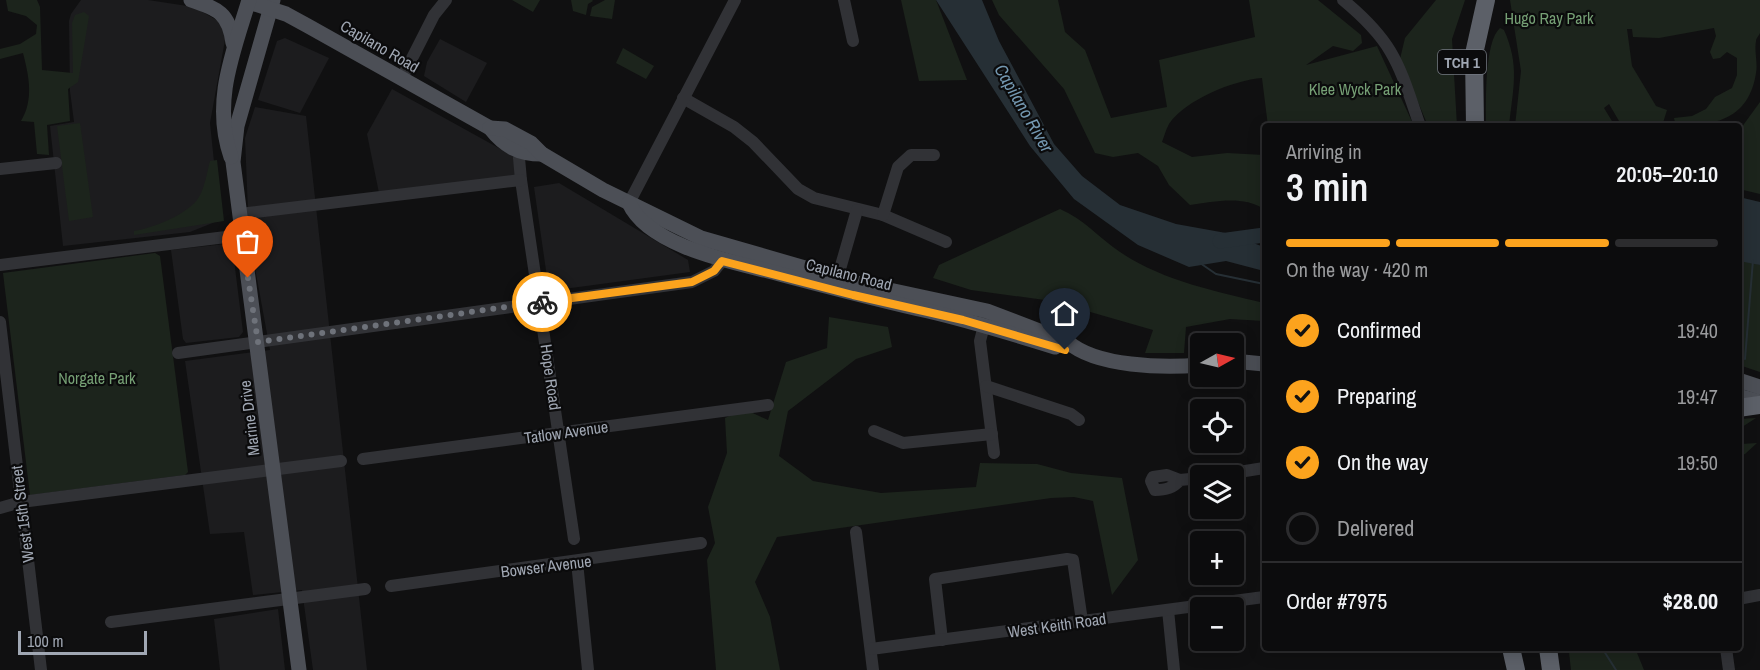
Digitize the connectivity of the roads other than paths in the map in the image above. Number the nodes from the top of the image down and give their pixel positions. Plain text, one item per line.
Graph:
1 (191, 0) edge
2 (446, 0) edge
3 (735, 0) edge
4 (844, 0) edge
5 (1343, 0) edge
6 (1474, 0) edge
7 (1486, 0) edge
8 (246, 1) edge
9 (272, 4) edge
10 (853, 41) dead end
11 (234, 47) junction
12 (402, 78) junction
13 (683, 98) junction
14 (1419, 123) edge
15 (1470, 123) edge
16 (1470, 123) edge
17 (237, 126) junction
18 (490, 128) junction
19 (523, 154) junction
20 (542, 154) junction
21 (934, 155) dead end
22 (233, 162) junction
23 (56, 163) dead end
24 (0, 169) edge
25 (521, 180) junction
26 (629, 203) junction
27 (857, 210) junction
28 (240, 214) junction
29 (883, 215) junction
30 (242, 235) junction
31 (946, 242) dead end
32 (722, 261) junction
33 (0, 265) edge
34 (801, 268) junction
35 (840, 269) dead end
36 (540, 303) junction
37 (986, 318) junction
38 (0, 322) edge
39 (258, 342) junction
40 (178, 353) dead end
41 (1262, 353) edge
42 (1244, 359) edge
43 (1244, 362) edge
44 (1262, 364) edge
45 (1190, 365) edge
46 (1742, 381) edge
47 (986, 386) junction
48 (1760, 387) edge
49 (1742, 397) edge
50 (1760, 403) edge
51 (768, 405) dead end
52 (1742, 407) edge
53 (1079, 420) dead end
54 (874, 431) dead end
55 (559, 433) junction
56 (992, 434) junction
57 (994, 453) dead end
58 (363, 459) dead end
59 (341, 461) dead end
60 (1262, 468) edge
61 (273, 470) junction
62 (1244, 471) edge
63 (1190, 479) edge
64 (1180, 480) dead end
65 (21, 502) junction
66 (0, 508) edge
67 (856, 532) dead end
68 (574, 538) dead end
69 (701, 543) dead end
70 (578, 562) junction
71 (391, 586) dead end
72 (365, 589) dead end
73 (1760, 595) edge
74 (1262, 597) edge
75 (290, 598) junction
76 (1742, 598) edge
77 (1168, 610) junction
78 (1082, 621) junction
79 (111, 622) dead end
80 (942, 640) junction
81 (871, 649) junction
82 (1512, 651) edge
83 (1536, 651) edge
84 (1548, 651) edge
85 (1556, 651) edge
86 (1726, 651) edge
87 (41, 670) edge
88 (299, 670) edge
89 (588, 670) edge
90 (873, 670) edge
91 (1174, 670) edge
92 (1516, 670) edge
93 (1539, 670) edge
94 (1551, 670) edge
95 (1558, 670) edge
96 (1729, 670) edge

1 - 11 main road
2 - 12 street
3 - 13 street
4 - 10 street
5 - 14 street
6 - 15 highway, TCH 1
7 - 16 highway, TCH 1
8 - 9 main road, Capilano Road
8 - 11 main road, Marine Drive
8 - 17 main road
9 - 12 main road, Capilano Road
9 - 17 main road, Marine Drive
11 - 22 main road, Marine Drive
12 - 18 main road, Capilano Road
13 - 26 street
13 - 27 street
17 - 22 main road, Marine Drive
18 - 19 main road, Capilano Road
18 - 20 main road, Capilano Road
19 - 20 main road
19 - 25 street, Hope Road
20 - 26 main road, Capilano Road
21 - 29 street
22 - 28 main road, Marine Drive
23 - 24 street
25 - 28 street
25 - 36 street, Hope Road
26 - 32 main road, Capilano Road
26 - 34 main road, Capilano Road
27 - 29 street
27 - 35 street
28 - 30 main road, Marine Drive
29 - 31 street
30 - 33 street
30 - 39 main road, Marine Drive
32 - 34 main road
32 - 36 street
32 - 37 main road, Capilano Road
34 - 37 main road, Capilano Road
36 - 39 street
36 - 55 street, Hope Road
37 - 45 main road, Capilano Road
37 - 47 street
38 - 65 street, West 15th Street
39 - 40 street
39 - 61 main road, Marine Drive
41 - 42 main road
43 - 44 main road
46 - 48 main road
47 - 53 street
47 - 56 street
49 - 50 main road
50 - 52 highway
51 - 55 street, Tatlow Avenue
54 - 56 street
55 - 58 street, Tatlow Avenue
55 - 68 street, Hope Road
56 - 57 street
59 - 61 street
60 - 62 street
61 - 65 street
61 - 75 main road, Marine Drive
63 - 64 street
65 - 66 street
65 - 87 street, West 15th Street
67 - 81 street
69 - 70 street, Bowser Avenue
70 - 71 street, Bowser Avenue
70 - 89 street
72 - 75 street
73 - 76 street
74 - 77 street, West Keith Road
75 - 79 street
75 - 88 main road, Marine Drive
77 - 78 street, West Keith Road
77 - 91 street
78 - 80 street, West Keith Road
78 - 80 street
80 - 81 street, West Keith Road
81 - 90 street
82 - 92 highway
83 - 93 highway
84 - 94 highway
85 - 95 highway
86 - 96 street

